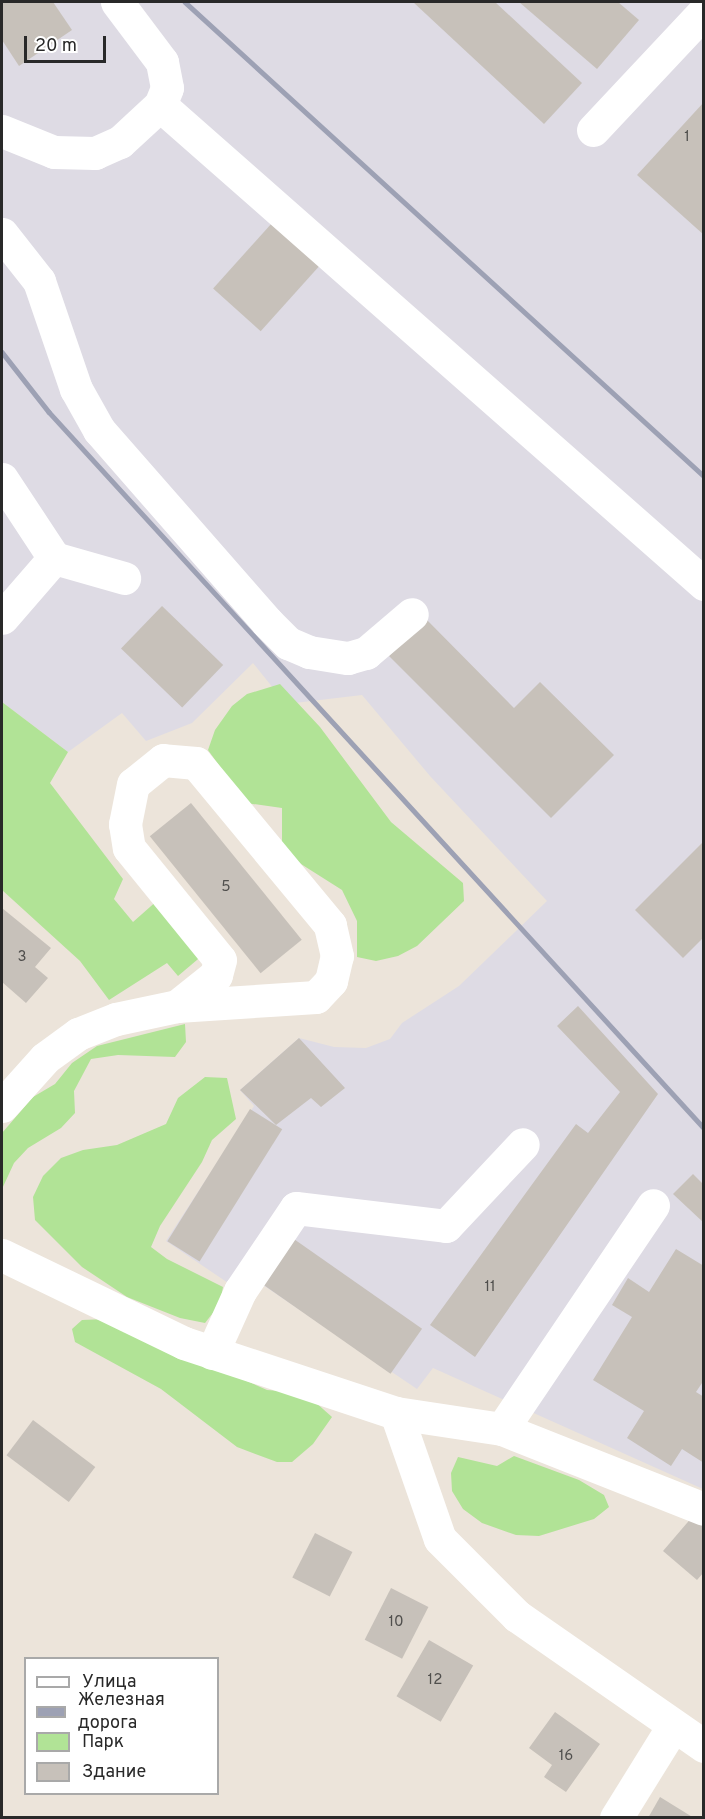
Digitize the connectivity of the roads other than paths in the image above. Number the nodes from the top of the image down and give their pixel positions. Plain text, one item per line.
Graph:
1 (117, 2) edge
2 (704, 12) edge
3 (160, 105) junction
4 (593, 130) dead end
5 (2, 131) edge
6 (2, 234) edge
7 (2, 479) edge
8 (54, 558) junction
9 (124, 578) dead end
10 (704, 584) edge
11 (412, 614) dead end
12 (2, 618) edge
13 (177, 1006) junction
14 (2, 1106) edge
15 (523, 1144) dead end
16 (653, 1205) dead end
17 (2, 1255) edge
18 (213, 1353) junction
19 (396, 1413) junction
20 (502, 1429) junction
21 (704, 1509) edge
22 (673, 1726) junction
23 (704, 1746) edge
24 (616, 1818) edge

1 - 3 street
2 - 4 street
3 - 5 street
3 - 10 street
6 - 11 street
7 - 8 street
8 - 9 street
8 - 12 street
13 - 13 street
13 - 14 street
15 - 18 street
16 - 20 street
17 - 18 street
18 - 19 street
19 - 20 street
19 - 22 street
20 - 21 street
22 - 23 street
22 - 24 street

